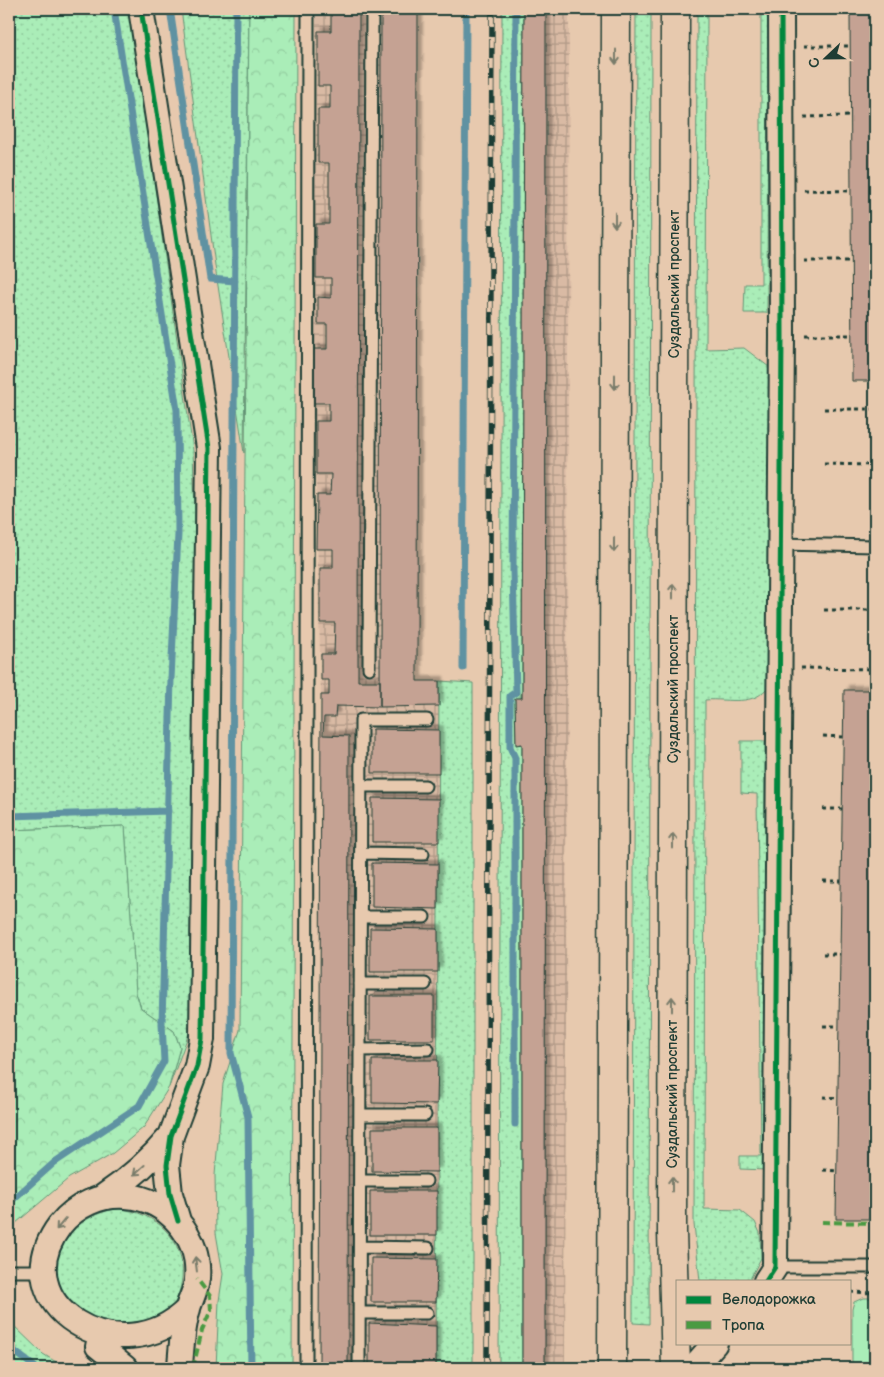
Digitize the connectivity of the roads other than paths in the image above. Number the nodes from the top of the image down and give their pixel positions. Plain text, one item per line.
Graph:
1 (141, 9) edge
2 (308, 9) edge
3 (372, 9) edge
4 (616, 9) edge
5 (675, 9) edge
6 (781, 9) edge
7 (779, 544) junction
8 (875, 546) edge
9 (369, 668) dead end
10 (427, 720) dead end
11 (361, 786) junction
12 (425, 786) dead end
13 (361, 853) junction
14 (423, 854) dead end
15 (361, 917) junction
16 (424, 917) dead end
17 (360, 984) junction
18 (425, 984) dead end
19 (360, 1050) junction
20 (428, 1050) dead end
21 (360, 1115) junction
22 (425, 1116) dead end
23 (171, 1136) junction
24 (360, 1181) junction
25 (426, 1181) dead end
26 (101, 1198) junction
27 (178, 1221) junction
28 (360, 1247) junction
29 (428, 1248) dead end
30 (875, 1267) edge
31 (44, 1271) junction
32 (9, 1272) edge
33 (771, 1274) edge
34 (188, 1309) junction
35 (359, 1313) junction
36 (427, 1313) dead end
37 (714, 1344) edge
38 (98, 1346) junction
39 (125, 1368) edge
40 (180, 1368) edge
41 (306, 1368) edge
42 (359, 1368) edge
43 (612, 1368) edge
44 (676, 1368) edge
45 (693, 1368) edge

1 - 23 street
2 - 41 lane
3 - 9 lane
4 -> 43 main road
44 -> 5 main road, Суздальский проспект
6 - 7 street
7 - 8 lane
7 - 33 street
10 - 11 lane
11 - 12 lane
11 - 13 lane
13 - 14 lane
13 - 15 lane
15 - 16 lane
15 - 17 lane
17 - 18 lane
17 - 19 lane
19 - 20 lane
19 - 21 lane
21 - 22 lane
21 - 24 lane
23 -> 26 street
23 - 27 street
24 - 25 lane
24 - 28 lane
26 - 27 street
26 -> 31 street
34 -> 27 street
28 - 29 lane
28 - 35 lane
30 - 33 lane
31 - 32 lane
31 - 38 street
34 - 38 street
34 - 40 street
35 - 36 lane
35 - 42 lane
37 - 45 street
38 - 39 street

